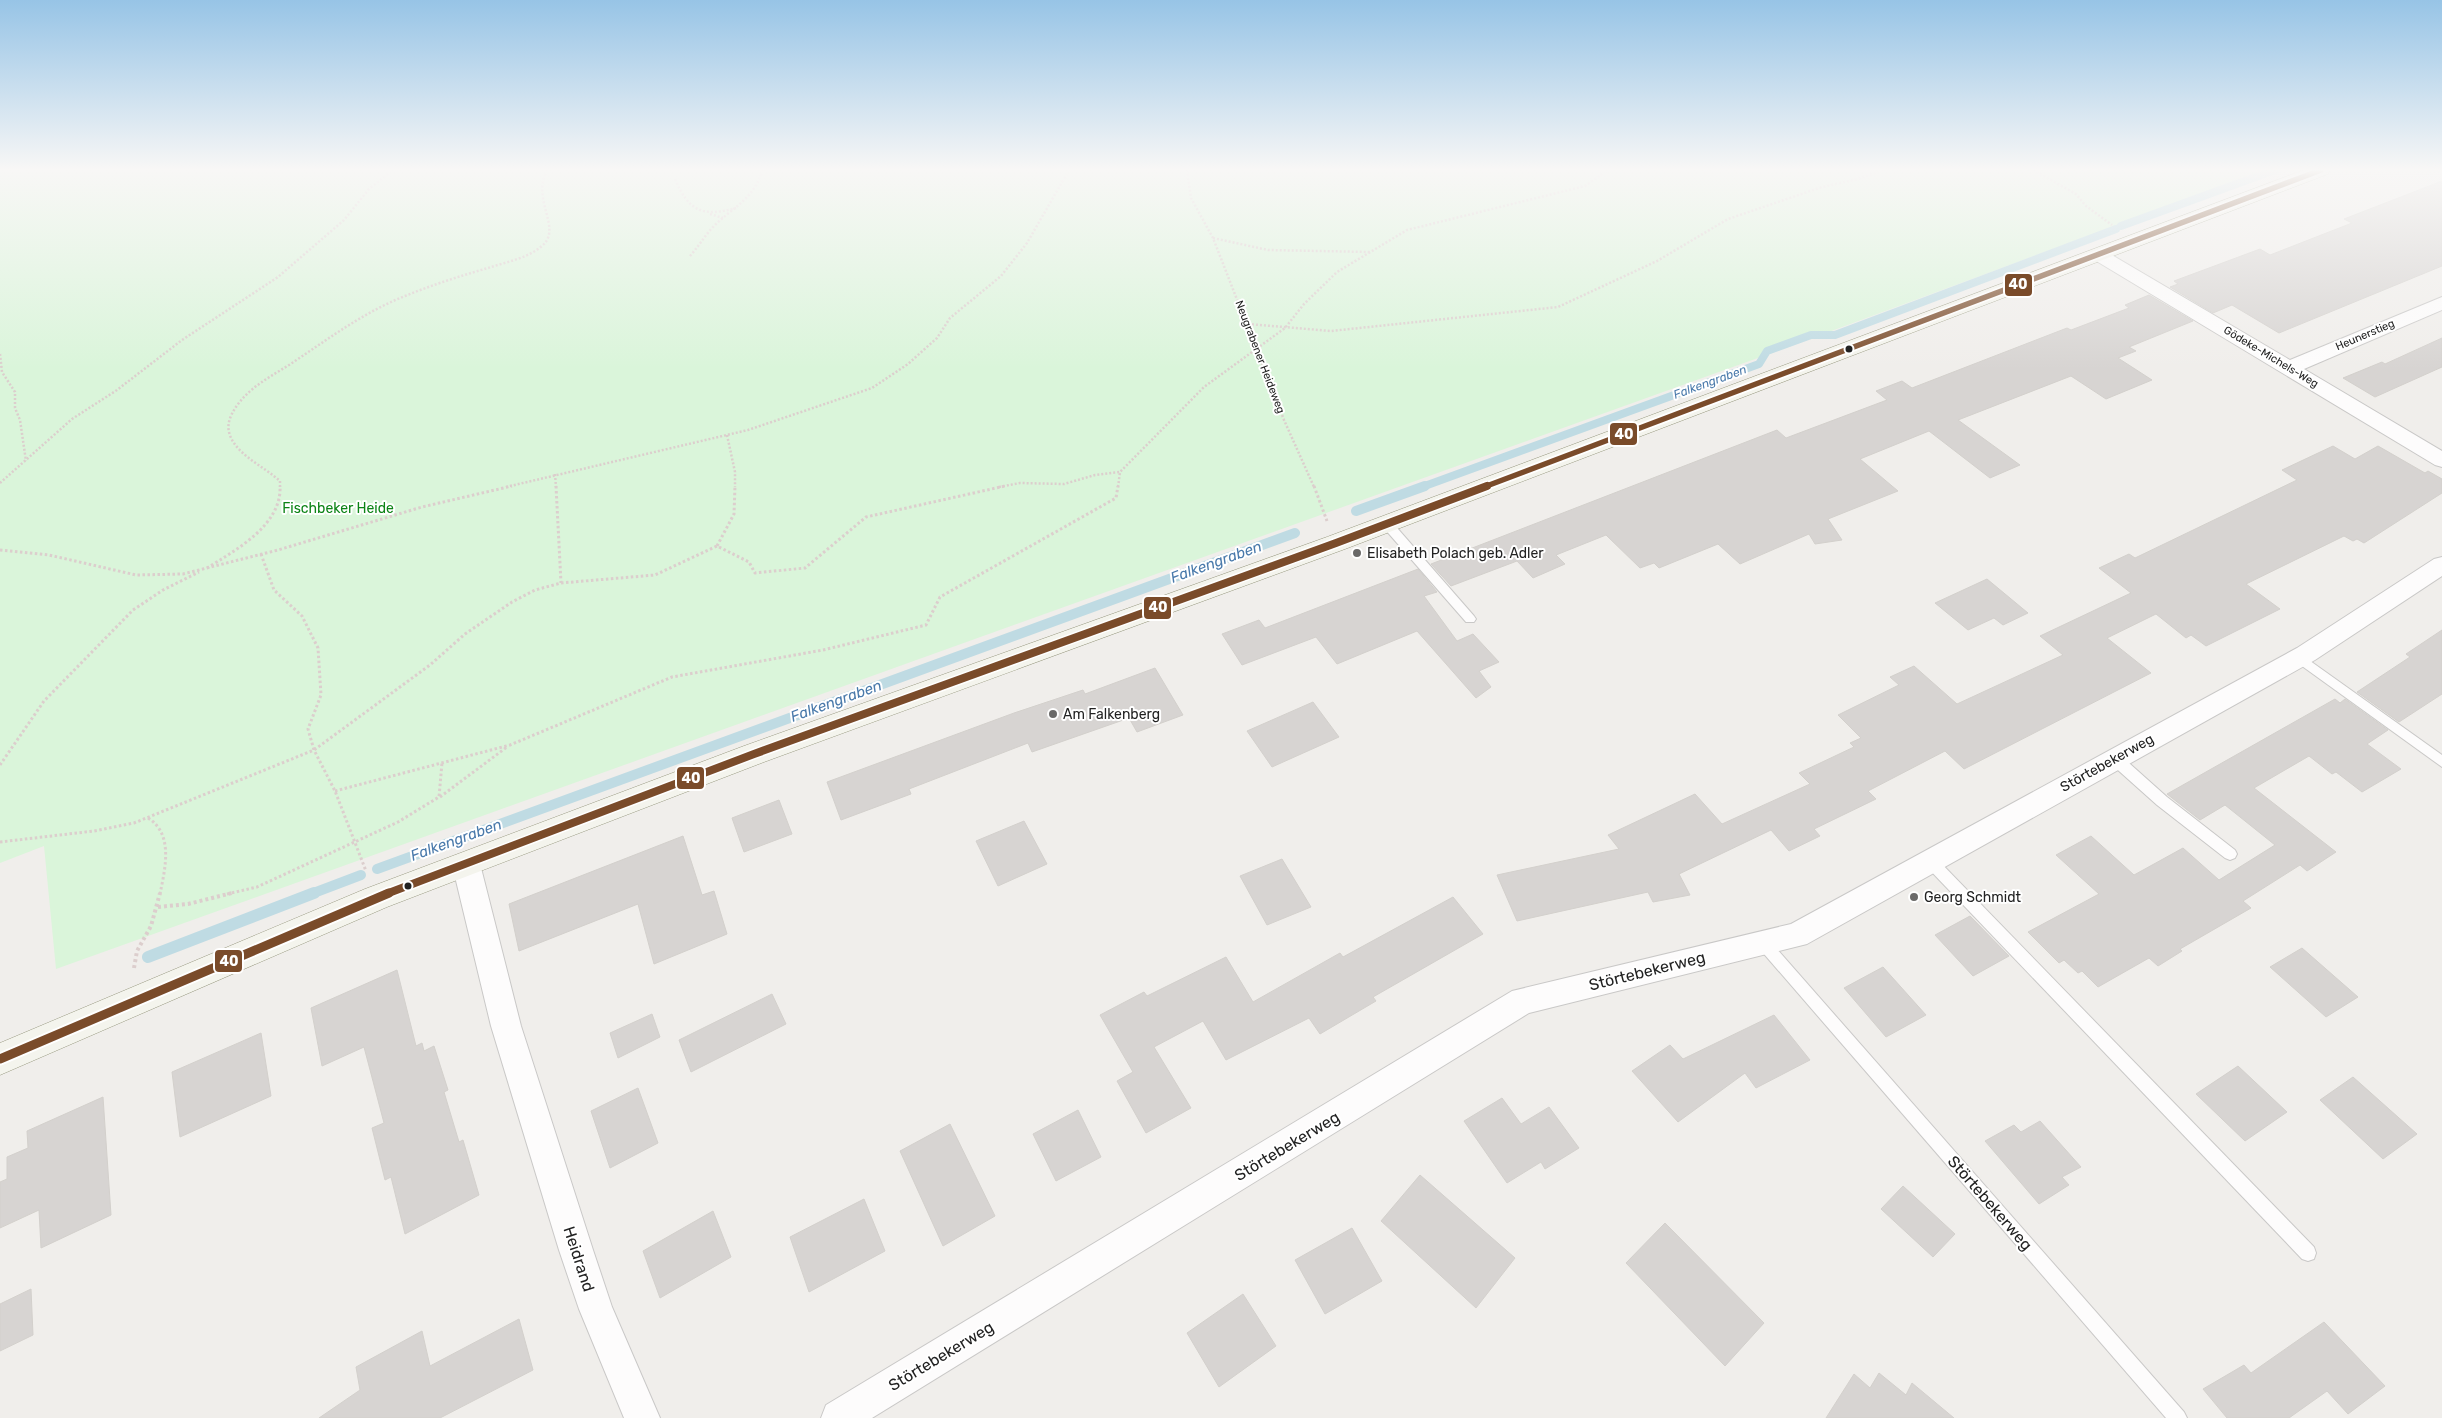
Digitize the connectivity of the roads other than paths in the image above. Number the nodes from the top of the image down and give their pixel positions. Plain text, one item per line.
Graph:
1 (2149, 236) edge
2 (2099, 256) junction
3 (2442, 303) edge
4 (2289, 368) junction
5 (2442, 460) edge
6 (1386, 524) junction
7 (2442, 565) edge
8 (1470, 619) dead end
9 (2298, 658) junction
10 (2115, 759) junction
11 (2442, 762) edge
12 (2230, 854) dead end
13 (1930, 861) junction
14 (466, 864) junction
15 (1763, 943) junction
16 (0, 1059) edge
17 (2308, 1253) dead end
18 (642, 1418) edge
19 (839, 1418) edge
20 (2178, 1418) edge

1 - 2 street
2 - 4 street, Gödeke-Michels-Weg
2 - 6 street
3 - 4 street, Heunerstieg
4 - 5 street, Gödeke-Michels-Weg
6 - 8 lane
6 - 14 street
7 - 9 street, Störtebekerweg
9 - 10 street, Störtebekerweg
9 - 11 lane
10 - 12 lane
10 - 13 street, Störtebekerweg
13 - 15 street, Störtebekerweg
13 - 17 lane
14 - 16 street
14 - 18 street, Heidrand
15 - 19 street, Störtebekerweg
15 - 20 lane, Störtebekerweg

